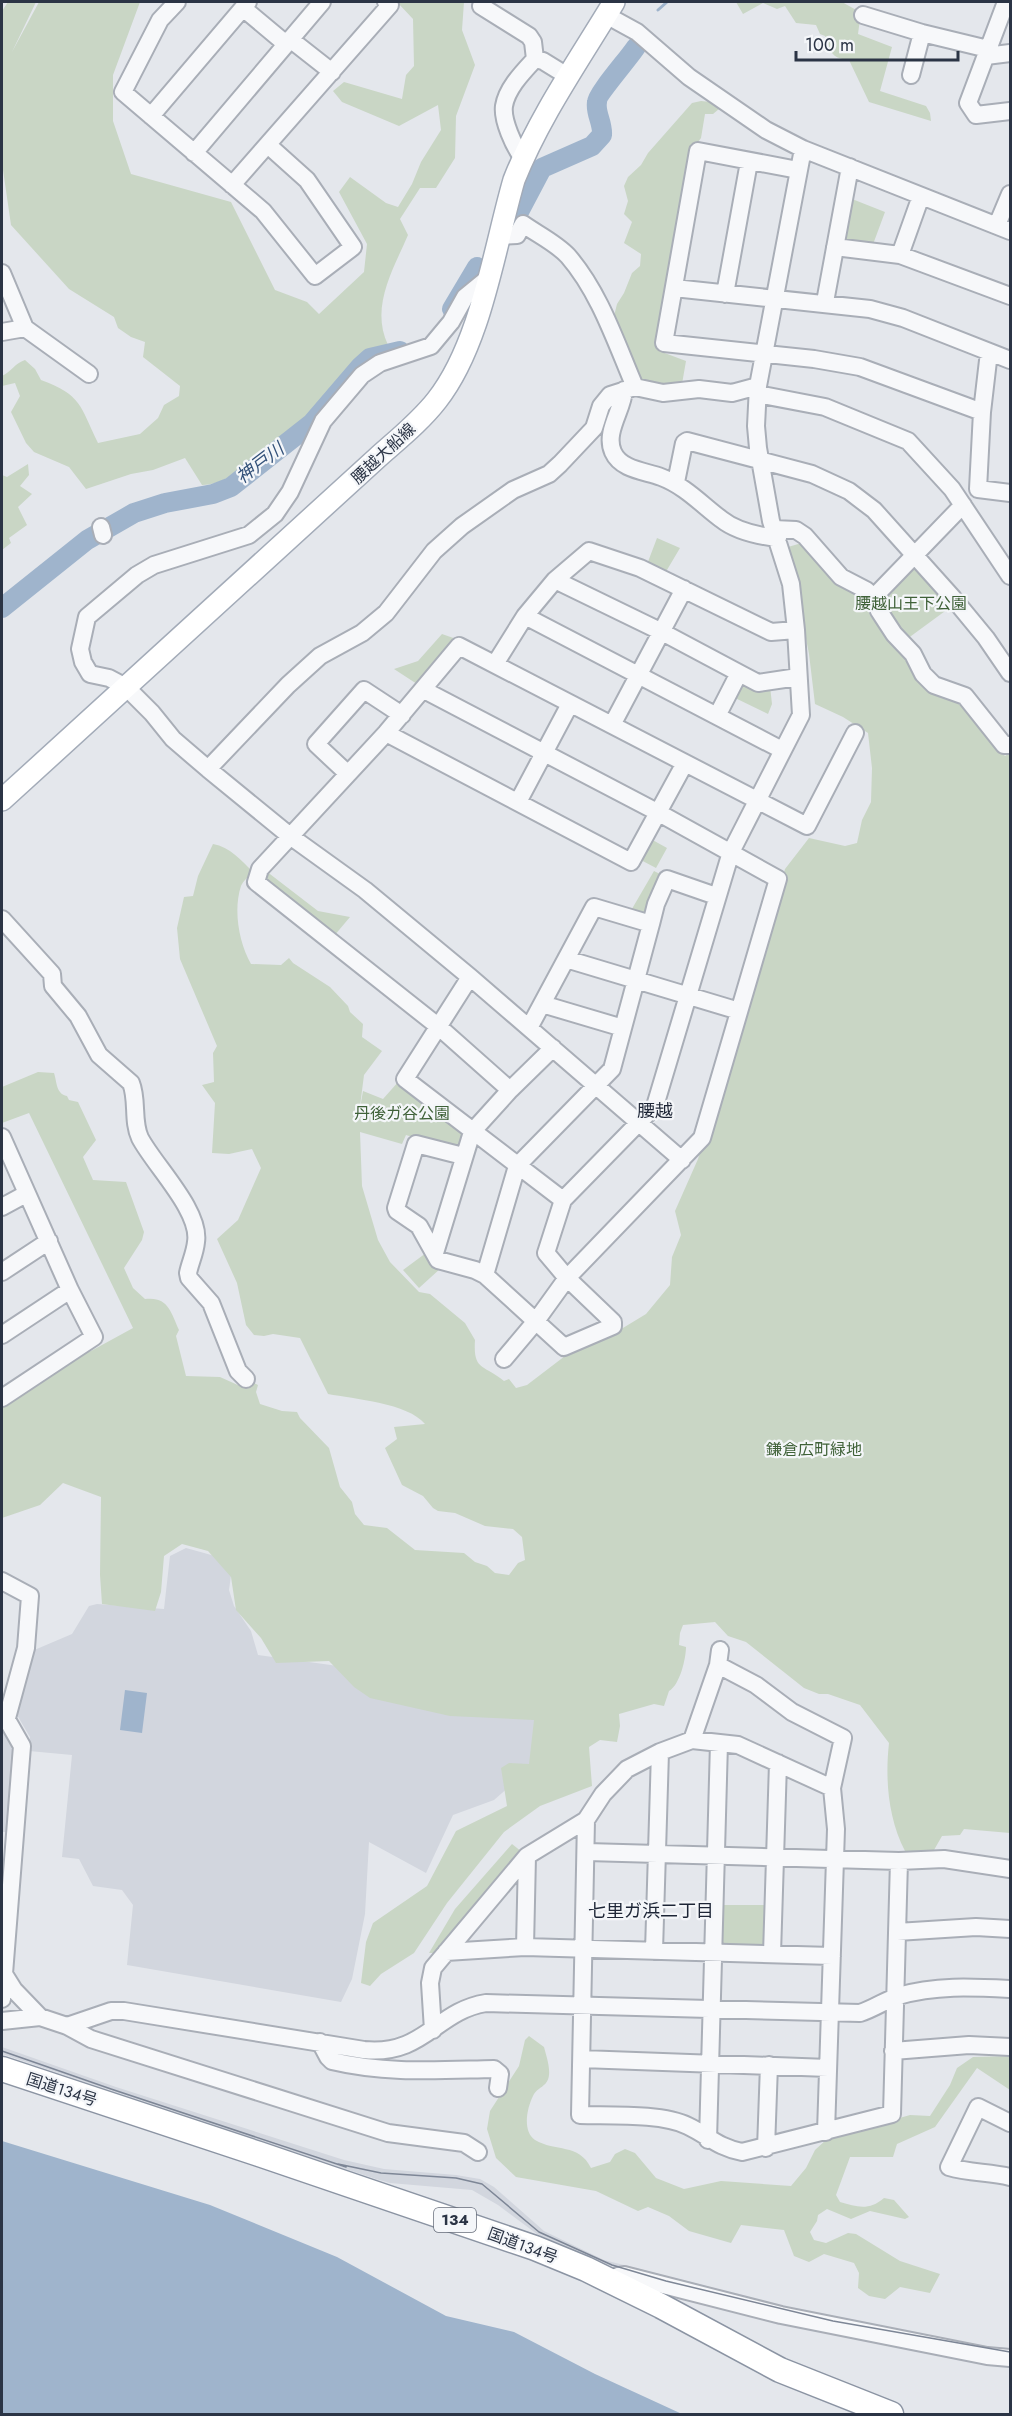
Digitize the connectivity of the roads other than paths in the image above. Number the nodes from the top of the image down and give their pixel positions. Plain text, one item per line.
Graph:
1 (159, 2) edge
2 (177, 2) edge
3 (322, 2) edge
4 (386, 2) edge
5 (483, 2) edge
6 (1006, 2) edge
7 (246, 4) edge
8 (610, 8) edge
9 (863, 15) dead end
10 (160, 20) junction
11 (922, 33) junction
12 (288, 42) junction
13 (1011, 52) edge
14 (987, 53) junction
15 (535, 59) junction
16 (332, 72) junction
17 (911, 75) dead end
18 (569, 77) junction
19 (1011, 111) edge
20 (151, 116) junction
21 (268, 145) junction
22 (803, 149) junction
23 (194, 153) junction
24 (523, 158) junction
25 (749, 162) junction
26 (850, 167) junction
27 (798, 170) junction
28 (232, 185) junction
29 (1011, 194) edge
30 (921, 196) junction
31 (1004, 228) edge
32 (499, 236) junction
33 (835, 247) junction
34 (900, 255) junction
35 (2, 273) edge
36 (487, 279) junction
37 (674, 288) junction
38 (724, 294) junction
39 (1011, 296) edge
40 (775, 298) junction
41 (825, 302) junction
42 (25, 328) junction
43 (2, 332) edge
44 (989, 352) junction
45 (764, 354) junction
46 (1011, 360) edge
47 (90, 374) dead end
48 (630, 389) junction
49 (758, 390) junction
50 (982, 412) junction
51 (760, 460) junction
52 (676, 482) junction
53 (1011, 493) edge
54 (963, 505) junction
55 (776, 534) junction
56 (914, 555) junction
57 (1011, 576) edge
58 (555, 580) junction
59 (684, 589) junction
60 (874, 597) junction
61 (525, 616) junction
62 (796, 630) junction
63 (662, 632) junction
64 (495, 664) junction
65 (739, 673) junction
66 (1011, 673) edge
67 (639, 675) junction
68 (798, 677) junction
69 (126, 687) junction
70 (424, 690) junction
71 (570, 704) junction
72 (402, 715) junction
73 (717, 716) junction
74 (612, 725) junction
75 (386, 733) junction
76 (855, 733) dead end
77 (1011, 745) edge
78 (782, 750) junction
79 (545, 754) junction
80 (685, 763) junction
81 (208, 769) junction
82 (348, 774) junction
83 (2, 800) edge
84 (758, 800) junction
85 (518, 802) junction
86 (659, 813) junction
87 (291, 836) junction
88 (731, 852) junction
89 (716, 896) junction
90 (2, 919) edge
91 (651, 924) junction
92 (566, 959) junction
93 (470, 977) junction
94 (637, 980) junction
95 (687, 995) junction
96 (543, 1004) junction
97 (739, 1011) junction
98 (439, 1027) junction
99 (529, 1028) junction
100 (623, 1028) junction
101 (553, 1048) junction
102 (595, 1084) junction
103 (510, 1090) junction
104 (639, 1121) junction
105 (472, 1132) junction
106 (2, 1137) edge
107 (463, 1156) junction
108 (682, 1160) junction
109 (517, 1166) junction
110 (26, 1194) junction
111 (563, 1200) junction
112 (2, 1207) edge
113 (48, 1241) junction
114 (435, 1253) junction
115 (2, 1272) edge
116 (485, 1275) junction
117 (567, 1278) junction
118 (70, 1290) junction
119 (536, 1321) junction
120 (2, 1335) edge
121 (504, 1359) dead end
122 (246, 1379) dead end
123 (2, 1398) edge
124 (2, 1581) edge
125 (4, 1715) edge
126 (692, 1740) junction
127 (719, 1743) junction
128 (660, 1752) junction
129 (778, 1763) junction
130 (832, 1788) junction
131 (586, 1820) junction
132 (587, 1852) junction
133 (657, 1854) junction
134 (527, 1856) junction
135 (716, 1856) junction
136 (775, 1858) junction
137 (835, 1859) junction
138 (898, 1862) junction
139 (1011, 1869) edge
140 (1011, 1929) edge
141 (897, 1932) junction
142 (525, 1947) junction
143 (585, 1949) junction
144 (654, 1951) junction
145 (446, 1952) junction
146 (714, 1953) junction
147 (772, 1954) junction
148 (832, 1956) junction
149 (4, 1974) junction
150 (1011, 1989) edge
151 (895, 1997) junction
152 (2, 1999) edge
153 (583, 2006) junction
154 (712, 2008) junction
155 (830, 2012) junction
156 (40, 2017) junction
157 (2, 2021) edge
158 (67, 2026) junction
159 (433, 2030) junction
160 (320, 2042) junction
161 (1011, 2048) edge
162 (893, 2051) junction
163 (582, 2059) junction
164 (710, 2063) junction
165 (769, 2065) junction
166 (828, 2068) junction
167 (2, 2069) edge
168 (498, 2088) dead end
169 (1011, 2123) edge
170 (826, 2132) junction
171 (708, 2139) junction
172 (766, 2148) junction
173 (478, 2152) dead end
174 (1011, 2177) edge
175 (614, 2283) junction
176 (1011, 2358) edge
177 (891, 2415) edge

1 - 10 street
2 - 10 street
3 - 12 street
4 - 16 street
5 - 15 street
6 - 14 street
7 - 12 street
7 - 20 street
8 - 18 main road, 腰越大船線
8 - 22 street
9 - 11 street
10 - 20 street
11 - 14 street
11 - 17 street
12 - 16 street
12 - 23 street
13 - 14 street
14 - 19 street
15 - 18 street
15 - 24 street
16 - 21 street
18 - 24 main road, 腰越大船線
20 - 23 street
21 - 28 street
21 - 28 street
22 - 26 street
22 - 27 street
23 - 28 street
24 - 32 main road, 腰越大船線
25 - 27 street
25 - 37 street
25 - 38 street
26 - 30 street
26 - 33 street
27 - 40 street
29 - 31 street
30 - 31 street
30 - 34 street
32 - 36 main road, 腰越大船線
32 - 48 street
33 - 34 street
33 - 41 street
34 - 39 street
35 - 42 street
36 - 69 main road, 腰越大船線
36 - 69 street
37 - 38 street
37 - 45 street
38 - 40 street
40 - 41 street
40 - 45 street
41 - 44 street
42 - 43 street
42 - 47 street
44 - 46 street
44 - 50 street
45 - 49 street
45 - 50 street
48 - 49 street
48 - 52 street
48 - 81 street
49 - 51 street
49 - 54 street
50 - 53 street
51 - 52 street
51 - 55 street
51 - 56 street
52 - 55 street
54 - 56 street
54 - 57 street
55 - 60 street
55 - 62 street
56 - 60 street
56 - 66 street
58 - 59 street
58 - 61 street
58 - 63 street
59 - 62 street
59 - 63 street
60 - 77 street
61 - 64 street
61 - 67 street
62 - 68 street
63 - 65 street
63 - 67 street
64 - 70 street
64 - 71 street
65 - 68 street
65 - 73 street
67 - 73 street
67 - 74 street
68 - 78 street
69 - 81 street
69 - 83 main road, 腰越大船線
70 - 72 street
70 - 79 street
71 - 74 street
71 - 79 street
72 - 75 street
72 - 82 street
73 - 78 street
74 - 80 street
75 - 82 street
75 - 85 street
76 - 84 street
78 - 84 street
79 - 85 street
79 - 86 street
80 - 84 street
80 - 86 street
81 - 87 street
82 - 87 street
84 - 88 street
85 - 86 street
86 - 88 street
87 - 93 street
87 - 98 street
88 - 89 street
88 - 97 street
89 - 91 street
89 - 95 street
90 - 122 street
91 - 92 street
91 - 94 street
92 - 94 street
92 - 96 street
93 - 98 street
93 - 99 street
94 - 95 street
94 - 100 street
95 - 97 street
95 - 104 street
96 - 99 street
96 - 100 street
97 - 108 street
98 - 103 street
98 - 105 street
99 - 101 street
100 - 102 street
101 - 102 street
101 - 103 street
102 - 104 street
102 - 109 street
103 - 105 street
104 - 108 street
104 - 111 street
105 - 107 street
105 - 109 street
106 - 110 street
107 - 114 street
107 - 114 street
108 - 117 street
109 - 111 street
109 - 116 street
110 - 112 street
110 - 113 street
111 - 117 street
113 - 115 street
113 - 118 street
114 - 116 street
116 - 119 street
117 - 119 street
117 - 119 street
118 - 120 street
118 - 123 street
119 - 121 street
124 - 125 street
125 - 149 street
126 - 127 street
126 - 128 street
126 - 130 street
127 - 129 street
127 - 135 street
128 - 131 street
128 - 133 street
129 - 130 street
129 - 136 street
130 - 137 street
131 - 132 street
131 - 134 street
132 - 133 street
132 - 143 street
133 - 135 street
133 - 144 street
134 - 142 street
134 - 145 street
135 - 136 street
135 - 146 street
136 - 137 street
136 - 147 street
137 - 138 street
137 - 148 street
138 - 139 street
138 - 141 street
140 - 141 street
141 - 151 street
142 - 143 street
142 - 145 street
143 - 144 street
143 - 153 street
144 - 146 street
145 - 159 street
146 - 147 street
146 - 154 street
147 - 148 street
148 - 155 street
149 - 152 street
149 - 156 street
150 - 151 street
151 - 155 street
151 - 162 street
153 - 154 street
153 - 159 street
153 - 163 street
154 - 155 street
154 - 164 street
155 - 166 street
156 - 157 street
156 - 158 street
158 - 160 street
158 - 173 street
159 - 160 street
160 - 168 street
161 - 162 street
162 - 170 street
163 - 164 street
163 - 171 street
164 - 165 street
164 - 171 street
165 - 166 street
165 - 172 street
166 - 170 street
167 - 175 highway, 国道134号 / 134
169 - 174 street
170 - 172 street
171 - 172 street
175 - 176 street
175 - 177 highway, 国道134号 / 134

